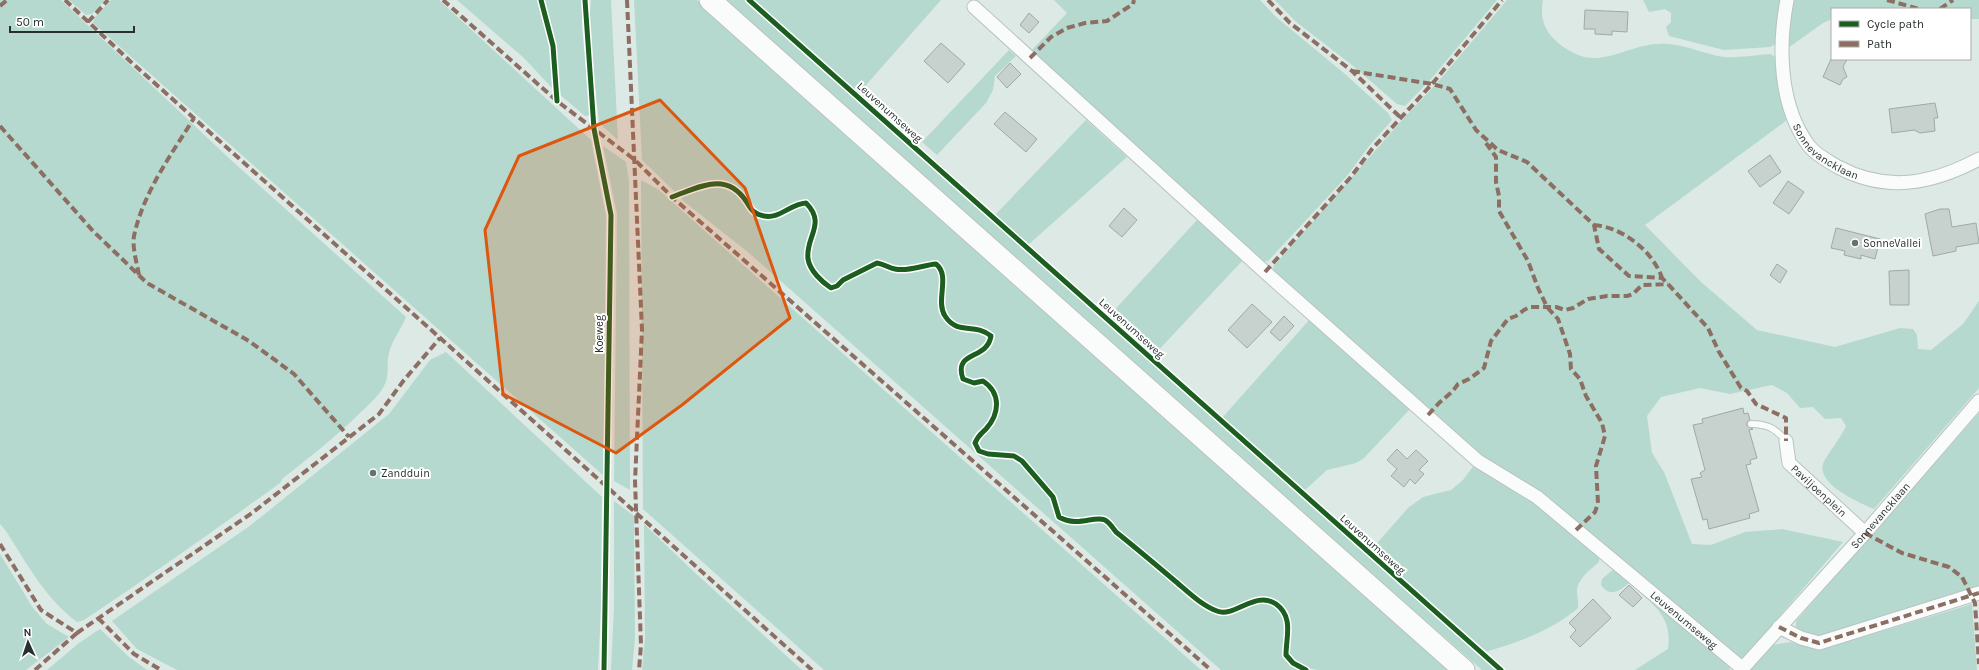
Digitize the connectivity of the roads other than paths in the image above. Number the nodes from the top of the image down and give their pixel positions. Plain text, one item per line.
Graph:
1 (710, 0) edge
2 (1787, 0) edge
3 (974, 7) dead end
4 (1979, 159) edge
5 (1979, 401) edge
6 (1751, 424) dead end
7 (1786, 442) joint
8 (1866, 533) junction
9 (1979, 593) edge
10 (1780, 627) junction
11 (1741, 669) edge
12 (1464, 670) edge

1 - 12 main road
2 - 4 street, Sonnevancklaan
3 - 11 street, Leuvenumseweg
5 - 8 street, Sonnevancklaan
6 - 7 lane
7 - 8 street, Paviljoenplein
8 - 10 street, Sonnevancklaan
9 - 10 street
10 - 11 street, Sonnevancklaan

